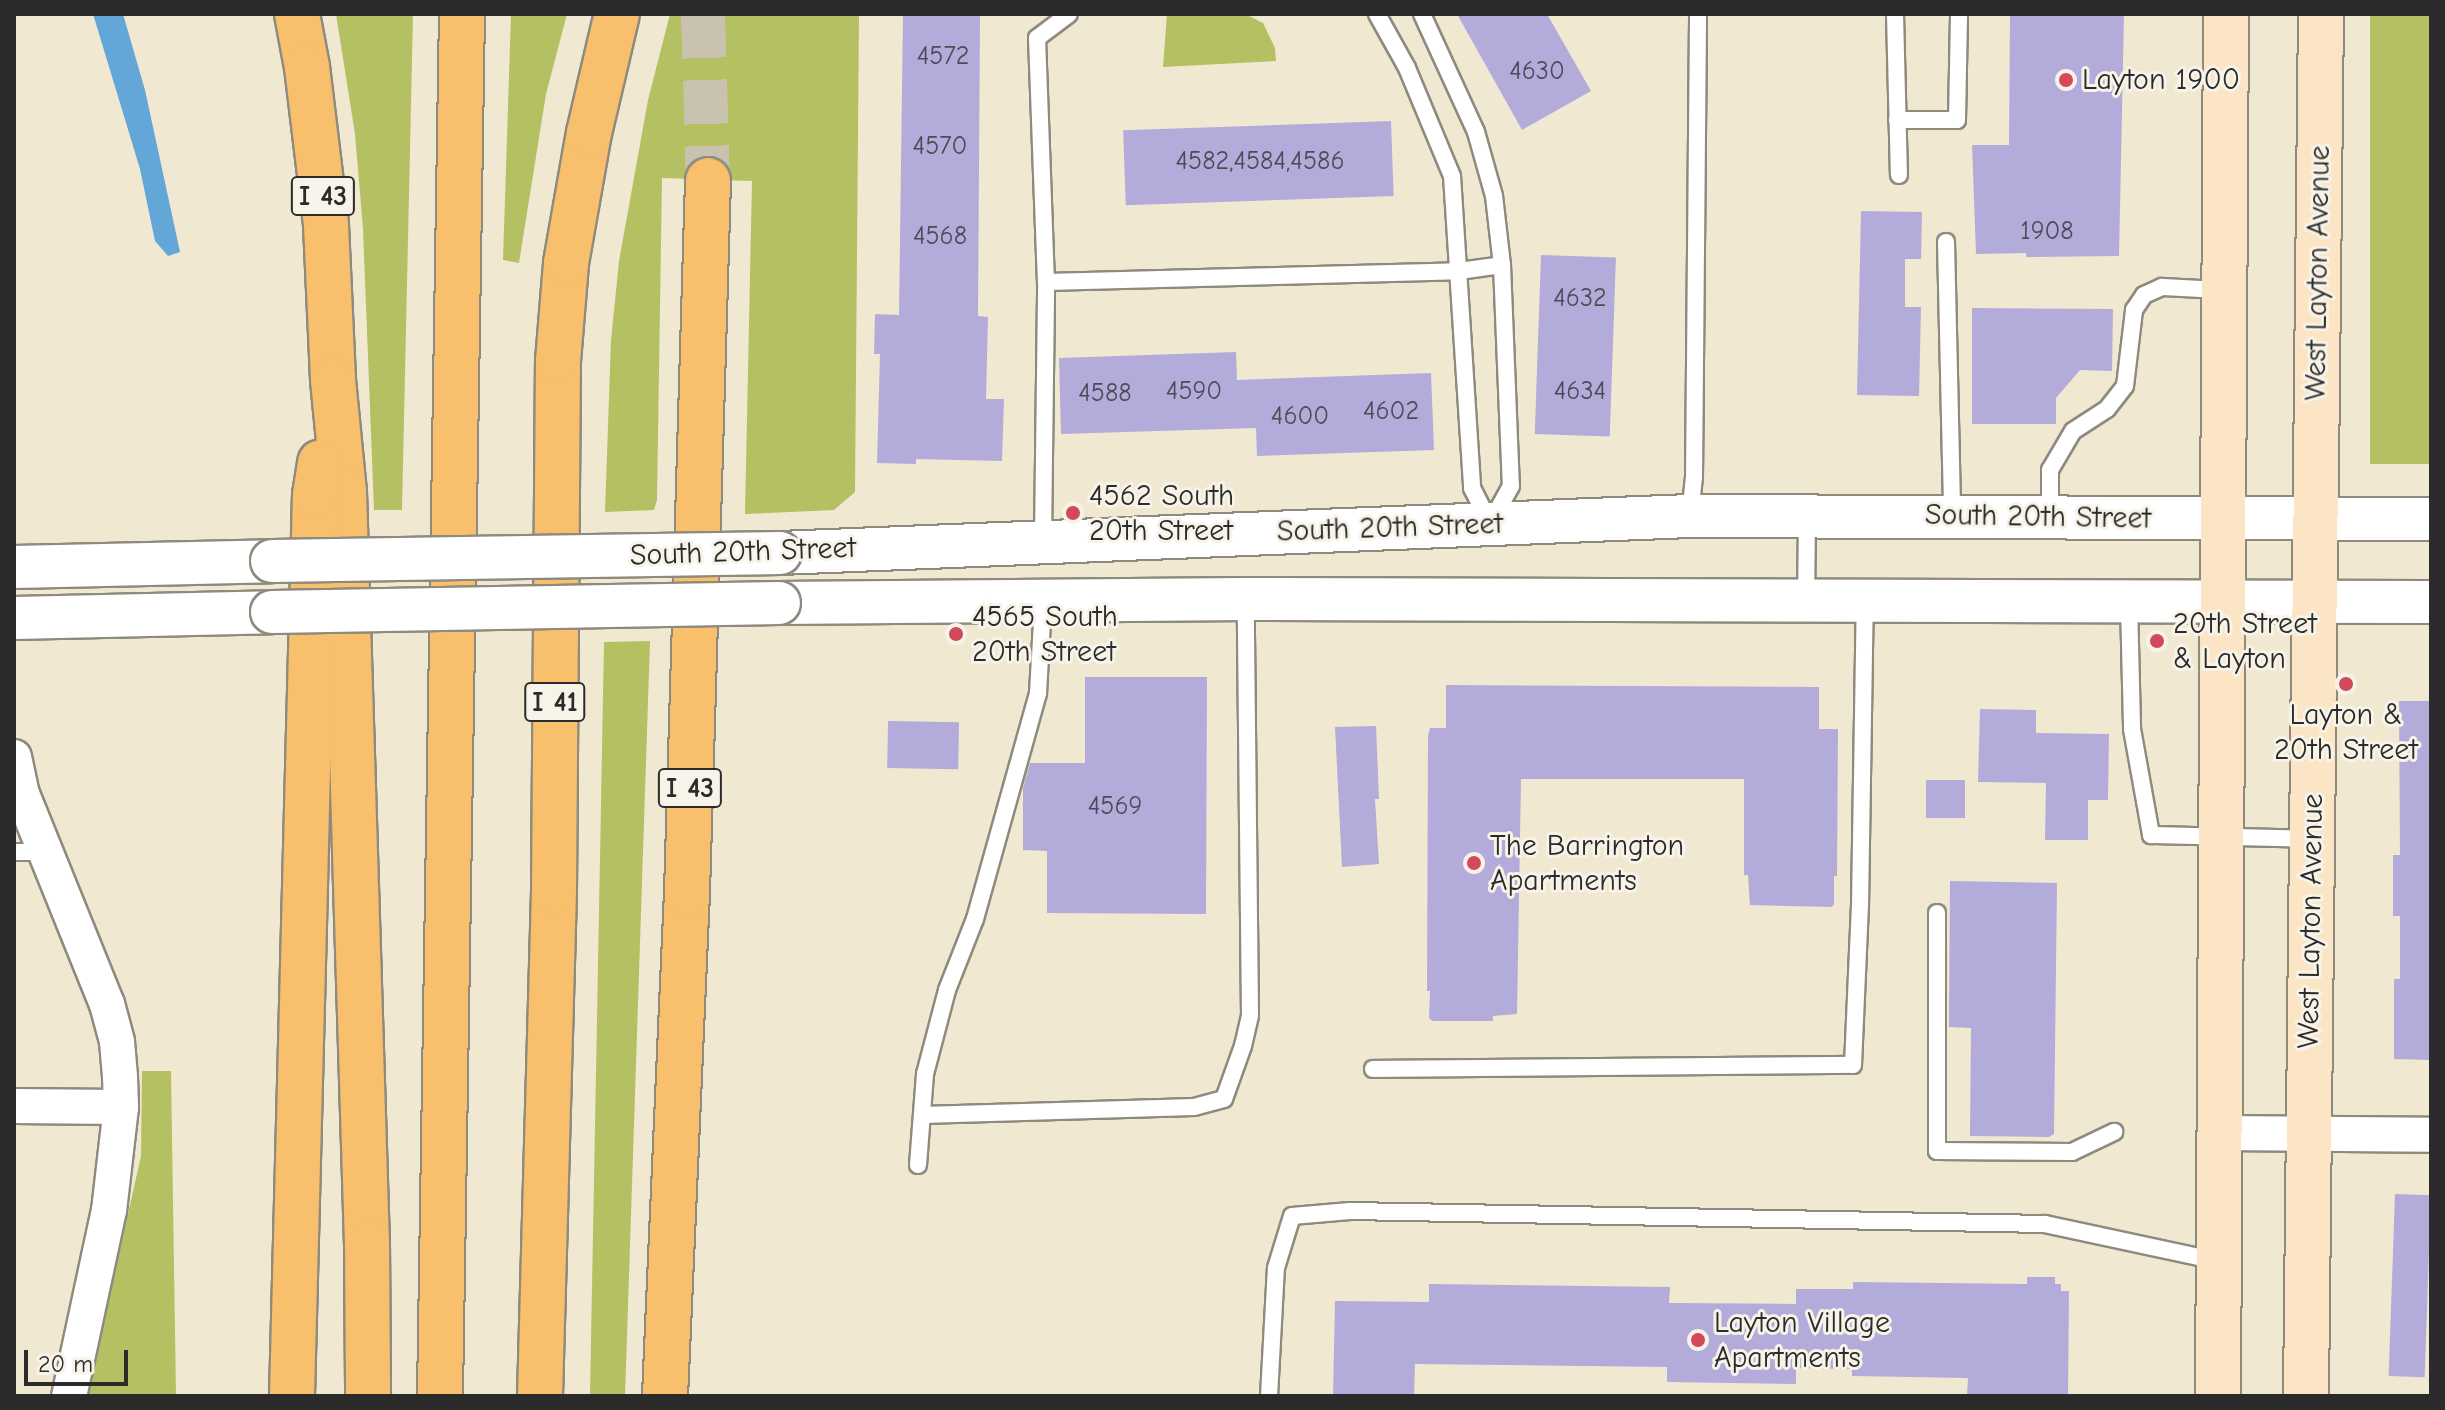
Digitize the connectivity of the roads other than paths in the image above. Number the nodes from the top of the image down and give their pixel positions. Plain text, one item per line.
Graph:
1 (297, 14) edge
2 (462, 14) edge
3 (617, 14) edge
4 (1069, 14) edge
5 (1377, 14) edge
6 (1422, 14) edge
7 (1698, 14) edge
8 (1895, 14) edge
9 (1959, 14) edge
10 (2226, 14) edge
11 (2321, 14) edge
12 (1897, 120) junction
13 (1899, 175) dead end
14 (708, 180) tunnel mouth
15 (1946, 242) dead end
16 (1502, 265) junction
17 (1459, 271) junction
18 (1046, 282) junction
19 (2225, 290) junction
20 (333, 380) junction
21 (1690, 516) junction
22 (1807, 516) junction
23 (1952, 516) junction
24 (2050, 516) junction
25 (2223, 519) junction
26 (2316, 519) junction
27 (2431, 519) edge
28 (1490, 524) junction
29 (1043, 543) junction
30 (14, 567) edge
31 (1246, 599) junction
32 (2129, 600) junction
33 (1865, 601) junction
34 (2221, 601) junction
35 (2316, 601) junction
36 (1806, 602) junction
37 (2431, 602) edge
38 (1043, 603) junction
39 (14, 618) edge
40 (14, 757) edge
41 (2222, 836) junction
42 (2312, 839) junction
43 (30, 852) edge
44 (1937, 913) dead end
45 (1373, 1069) dead end
46 (14, 1106) edge
47 (121, 1107) junction
48 (922, 1115) junction
49 (2114, 1132) dead end
50 (2222, 1133) junction
51 (2308, 1134) junction
52 (2431, 1135) edge
53 (918, 1165) dead end
54 (2219, 1262) junction
55 (69, 1396) edge
56 (292, 1396) edge
57 (368, 1396) edge
58 (440, 1396) edge
59 (540, 1396) edge
60 (665, 1396) edge
61 (1269, 1396) edge
62 (2218, 1396) edge
63 (2306, 1396) edge

1 - 20 highway, I 43
2 - 58 highway
3 - 59 highway, I 41
4 - 18 lane
5 - 17 lane
6 - 16 lane
7 - 21 lane
8 - 12 lane
9 - 12 lane
10 - 19 main road
11 - 26 main road, West Layton Avenue
12 - 13 lane
14 - 60 highway, I 43
15 - 23 lane
16 - 17 lane
16 - 28 lane
17 - 18 lane
17 - 28 lane
18 - 29 lane
19 - 24 lane
19 - 25 main road
20 - 56 highway
20 - 57 highway, I 43
21 - 22 street, South 20th Street
21 - 28 street, South 20th Street
22 - 23 street, South 20th Street
22 - 36 lane
23 - 24 street, South 20th Street
24 - 25 street, South 20th Street
25 - 26 street, South 20th Street
25 - 34 main road
26 - 27 street, South 20th Street
26 - 35 main road, West Layton Avenue
28 - 29 street, South 20th Street
29 - 30 street, South 20th Street, bridge
29 - 38 street
31 - 36 street, South 20th Street
31 - 38 street, South 20th Street
31 - 48 lane
32 - 33 street, South 20th Street
32 - 34 street, South 20th Street
32 - 41 lane
33 - 36 street, South 20th Street
33 - 45 lane
34 - 35 street, South 20th Street
34 - 41 main road
35 - 37 street, South 20th Street
35 - 42 main road, West Layton Avenue
38 - 39 street, South 20th Street, bridge
38 - 48 lane
40 - 43 street
41 - 42 lane
41 - 50 main road
42 - 51 main road, West Layton Avenue
43 - 47 street
44 - 49 lane
46 - 47 street
47 - 55 street
48 - 53 lane
50 - 51 street
50 - 54 main road
51 - 52 street
51 - 63 main road, West Layton Avenue
54 - 61 lane
54 - 62 main road

